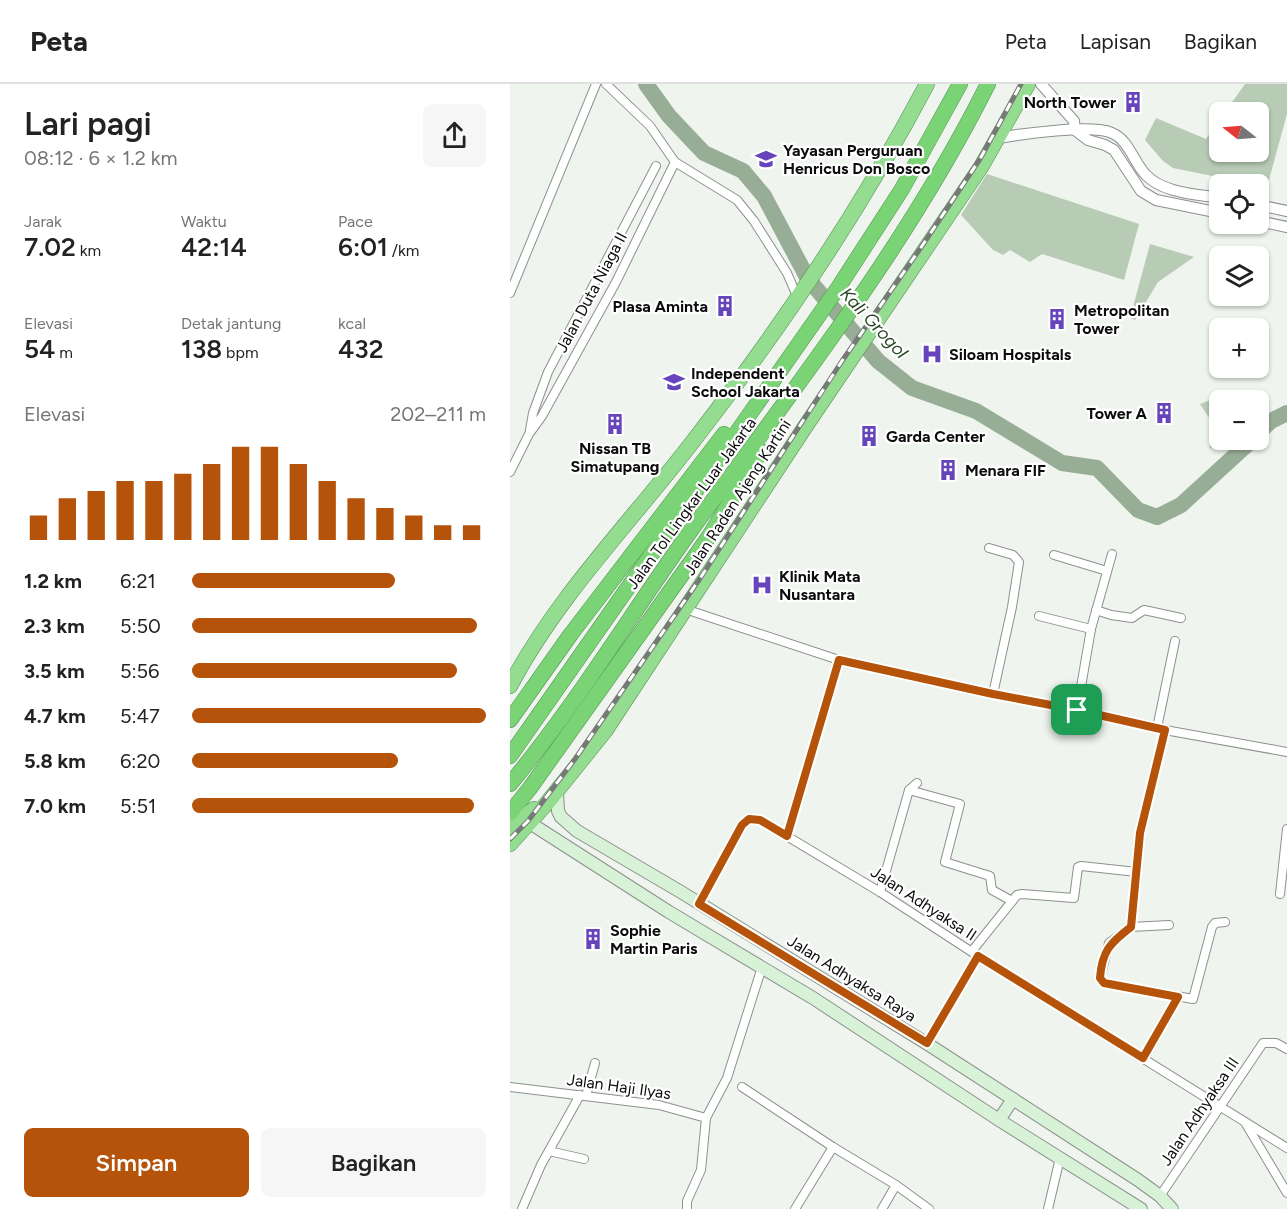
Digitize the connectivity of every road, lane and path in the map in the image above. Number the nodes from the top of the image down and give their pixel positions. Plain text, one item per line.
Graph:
1 (596, 84) edge
2 (606, 84) edge
3 (927, 84) edge
4 (960, 84) edge
5 (988, 84) edge
6 (1028, 84) edge
7 (1041, 84) edge
8 (1074, 126) junction
9 (998, 138) junction
10 (675, 162) junction
11 (656, 166) dead end
12 (910, 176) junction
13 (931, 188) junction
14 (1200, 195) junction
15 (1209, 196) edge
16 (1198, 209) junction
17 (1283, 210) edge
18 (1209, 211) edge
19 (1282, 226) edge
20 (510, 293) edge
21 (799, 293) junction
22 (792, 352) junction
23 (771, 423) junction
24 (529, 434) junction
25 (513, 455) edge
26 (510, 472) edge
27 (988, 548) dead end
28 (1112, 554) dead end
29 (1054, 555) dead end
30 (1107, 571) junction
31 (685, 609) junction
32 (1095, 610) junction
33 (1039, 616) dead end
34 (1181, 618) dead end
35 (1091, 629) junction
36 (1175, 641) dead end
37 (839, 660) junction
38 (510, 686) edge
39 (993, 694) junction
40 (1077, 710) junction
41 (510, 720) edge
42 (1161, 729) junction
43 (1287, 752) edge
44 (510, 756) edge
45 (917, 783) dead end
46 (510, 784) edge
47 (909, 790) junction
48 (552, 798) junction
49 (510, 813) edge
50 (530, 823) junction
51 (510, 827) edge
52 (1287, 829) edge
53 (787, 836) junction
54 (510, 844) edge
55 (1137, 872) junction
56 (880, 892) junction
57 (1280, 894) dead end
58 (1014, 898) junction
59 (699, 904) junction
60 (1225, 922) dead end
61 (1169, 926) dead end
62 (1131, 927) junction
63 (975, 953) junction
64 (762, 967) junction
65 (1178, 997) junction
66 (927, 1043) junction
67 (1287, 1048) edge
68 (1143, 1058) junction
69 (595, 1064) dead end
70 (510, 1087) edge
71 (741, 1087) dead end
72 (583, 1095) junction
73 (1013, 1099) junction
74 (1221, 1107) junction
75 (706, 1118) junction
76 (999, 1120) junction
77 (1245, 1122) junction
78 (832, 1147) junction
79 (1287, 1148) edge
80 (549, 1151) junction
81 (1060, 1158) junction
82 (584, 1159) dead end
83 (896, 1185) junction
84 (1287, 1193) edge
85 (1160, 1196) junction
86 (522, 1209) edge
87 (687, 1209) edge
88 (795, 1209) edge
89 (882, 1209) edge
90 (929, 1209) edge
91 (1048, 1209) edge
92 (1141, 1209) edge
93 (1172, 1209) edge

1 - 20 street
2 - 10 street
3 - 21 highway
4 - 12 highway, Jalan Tol Lingkar Luar Jakarta
5 - 13 highway, Jalan Tol Lingkar Luar Jakarta
6 - 9 highway, Jalan Raden Ajeng Kartini
7 - 8 street
8 - 9 street
8 - 14 street
8 - 16 street
9 - 31 highway, Jalan Raden Ajeng Kartini
10 - 21 street
10 - 24 street, Jalan Duta Niaga II
11 - 24 street, Jalan Duta Niaga II
12 - 13 highway
12 - 22 highway, Jalan Tol Lingkar Luar Jakarta
13 - 23 highway, Jalan Tol Lingkar Luar Jakarta
14 - 15 street
14 - 16 street
16 - 18 street
17 - 19 street
21 - 38 highway
22 - 41 highway
22 - 44 highway, Jalan Tol Lingkar Luar Jakarta
23 - 46 highway, Jalan Tol Lingkar Luar Jakarta
23 - 49 highway
24 - 25 street, Jalan Duta Niaga II
25 - 26 street, Jalan Duta Niaga II
27 - 39 street
28 - 30 street
29 - 30 street
30 - 32 street
31 - 37 street
31 - 48 highway, Jalan Raden Ajeng Kartini
32 - 34 street
32 - 35 street
33 - 35 street
35 - 40 street
36 - 42 street
37 - 39 street
37 - 53 street
39 - 40 street
40 - 42 street
42 - 43 street
42 - 55 street
45 - 47 street
47 - 56 street
47 - 58 street
48 - 50 highway, Jalan Raden Ajeng Kartini
48 - 51 highway, Jalan Raden Ajeng Kartini
48 - 59 main road, Jalan Adhyaksa Raya
50 - 54 highway, Jalan Raden Ajeng Kartini
50 - 64 main road
52 - 57 street
53 - 56 street, Jalan Adhyaksa II
53 - 59 street, Jalan Adhyaksa II
55 - 58 street
55 - 62 street
56 - 63 street, Jalan Adhyaksa II
58 - 63 street
59 - 66 main road, Jalan Adhyaksa Raya
60 - 65 street
61 - 62 street
62 - 65 street
63 - 66 street
63 - 68 street, Jalan Adhyaksa II
64 - 75 street
64 - 76 main road
65 - 68 street
66 - 73 main road, Jalan Adhyaksa Raya
67 - 74 street, Jalan Adhyaksa III
68 - 74 street, Jalan Adhyaksa II
69 - 72 street
70 - 72 street, Jalan Haji Ilyas
71 - 78 street
72 - 75 street, Jalan Haji Ilyas
72 - 80 street
73 - 76 main road
73 - 85 main road, Jalan Adhyaksa Raya
74 - 77 street, Jalan Adhyaksa II
74 - 85 street, Jalan Adhyaksa III
75 - 87 street
76 - 81 main road
77 - 79 street, Jalan Adhyaksa II
77 - 84 street
78 - 83 street
78 - 88 street
80 - 82 street
80 - 86 street
81 - 91 street
81 - 92 main road
83 - 89 street
83 - 90 street
85 - 93 main road, Jalan Adhyaksa Raya

